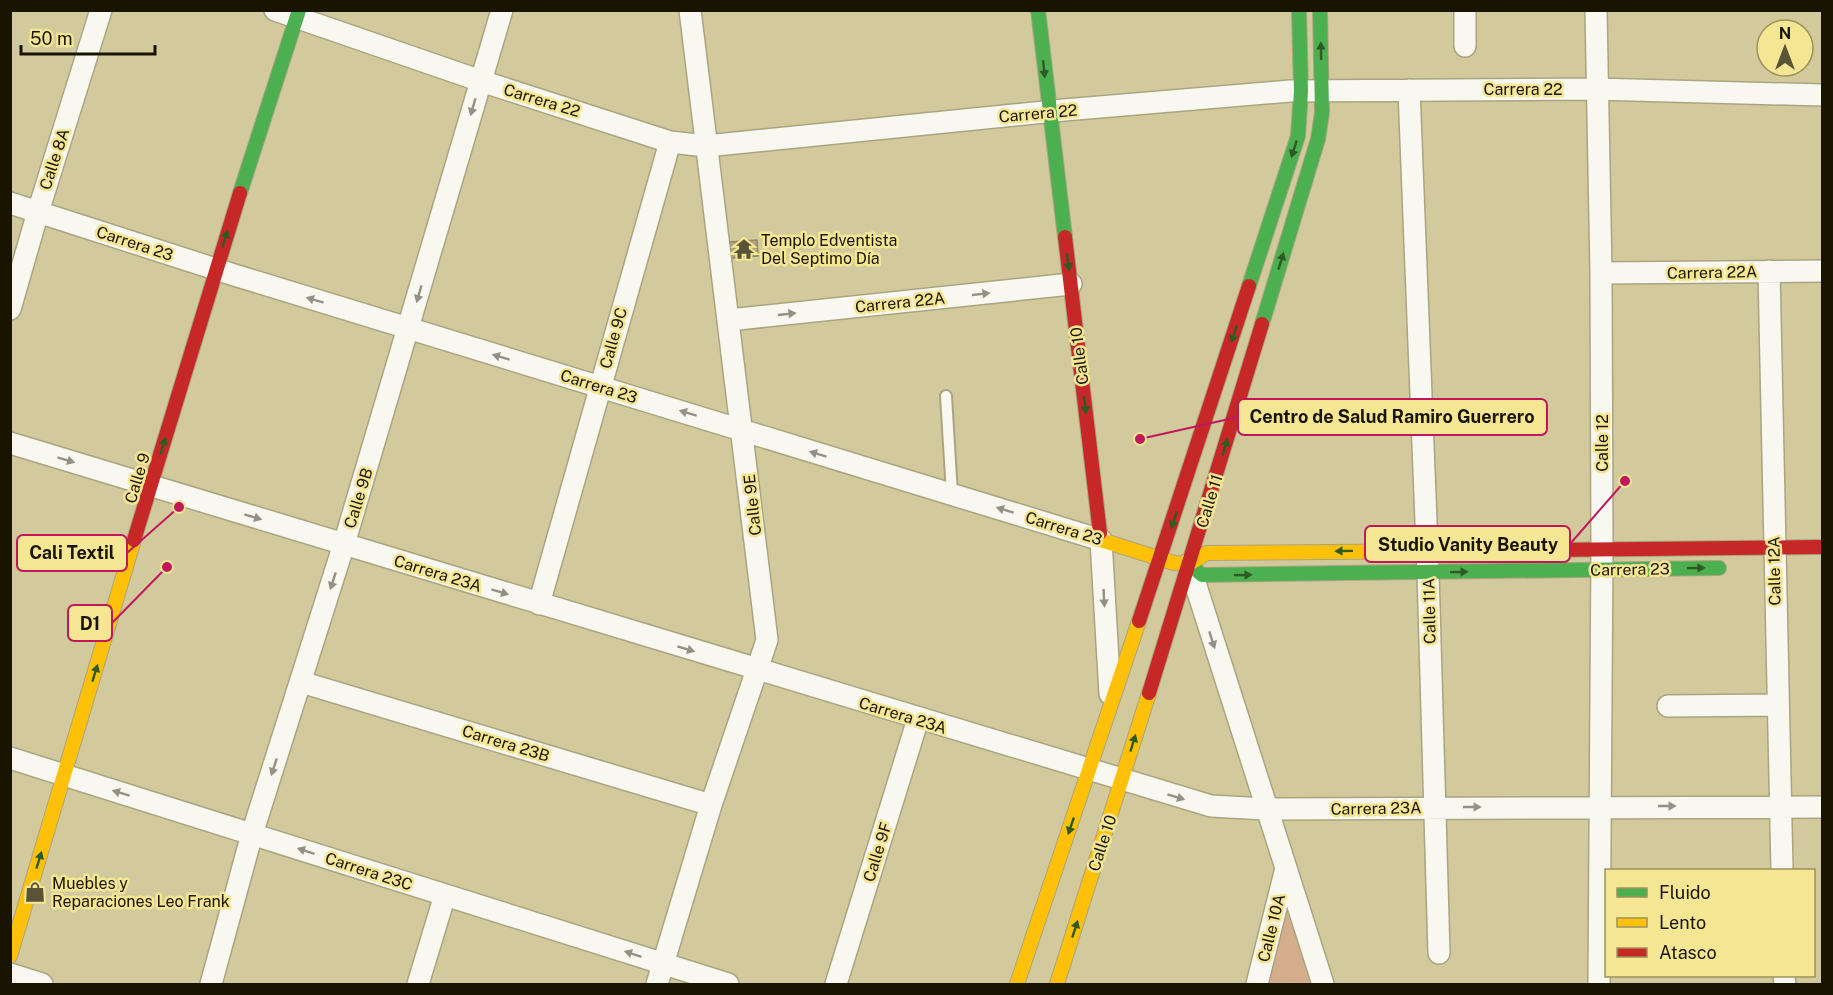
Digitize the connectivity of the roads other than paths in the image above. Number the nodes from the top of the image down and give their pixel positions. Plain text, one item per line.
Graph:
1 (101, 10) edge
2 (275, 10) edge
3 (502, 10) edge
4 (690, 10) edge
5 (1038, 10) edge
6 (1299, 10) edge
7 (1320, 10) edge
8 (1465, 10) edge
9 (1596, 10) edge
10 (298, 14) edge
11 (1465, 46) dead end
12 (481, 81) junction
13 (1595, 88) junction
14 (1409, 90) junction
15 (1312, 91) junction
16 (1822, 95) edge
17 (1049, 112) junction
18 (670, 142) junction
19 (706, 146) junction
20 (10, 203) edge
21 (38, 212) junction
22 (215, 269) junction
23 (1769, 271) junction
24 (1822, 271) edge
25 (1601, 273) junction
26 (1071, 284) junction
27 (10, 309) edge
28 (729, 320) junction
29 (409, 328) junction
30 (599, 386) junction
31 (946, 396) dead end
32 (744, 430) junction
33 (10, 443) edge
34 (152, 486) junction
35 (952, 494) junction
36 (1101, 540) junction
37 (344, 544) junction
38 (1822, 547) edge
39 (1602, 548) junction
40 (1427, 550) junction
41 (1161, 560) junction
42 (1776, 562) junction
43 (1189, 564) junction
44 (1728, 568) dead end
45 (1602, 570) junction
46 (1428, 572) junction
47 (539, 604) junction
48 (758, 670) junction
49 (301, 682) junction
50 (1110, 702) junction
51 (1778, 705) junction
52 (1668, 706) dead end
53 (918, 719) junction
54 (10, 758) edge
55 (1089, 771) junction
56 (65, 775) junction
57 (1122, 780) junction
58 (711, 805) junction
59 (1600, 806) junction
60 (1781, 806) junction
61 (1434, 807) junction
62 (1822, 807) edge
63 (1266, 809) junction
64 (252, 834) junction
65 (1782, 869) edge
66 (1285, 872) junction
67 (445, 895) junction
68 (1439, 952) dead end
69 (10, 956) edge
70 (663, 964) junction
71 (10, 974) edge
72 (42, 984) edge
73 (211, 984) edge
74 (418, 984) edge
75 (657, 984) edge
76 (728, 984) edge
77 (836, 984) edge
78 (1017, 984) edge
79 (1057, 984) edge
80 (1257, 984) edge
81 (1323, 984) edge
82 (1599, 984) edge

1 - 21 street, Calle 8A
2 - 10 street, Carrera 22
3 - 12 street, Calle 9B
4 - 19 street, Calle 9E
5 -> 17 main road, Calle 10
6 - 15 main road, Calle 11
15 -> 7 main road, Calle 11
8 - 11 street
9 - 13 street, Calle 12
10 - 12 street, Carrera 22
22 -> 10 main road, Calle 9
12 - 18 street, Carrera 22
12 -> 29 street, Calle 9B
13 - 14 street, Carrera 22
13 - 16 street, Carrera 22
13 - 25 street, Calle 12
14 - 15 street, Carrera 22
14 - 40 street, Calle 11A
15 - 17 street, Carrera 22
15 -> 41 main road, Calle 11
43 -> 15 main road, Calle 11
17 - 19 street, Carrera 22
17 -> 26 main road, Calle 10
18 - 19 street, Carrera 22
18 - 30 street, Calle 9C
19 - 28 street, Calle 9E
20 - 21 street, Carrera 23
21 - 22 street, Carrera 23
21 - 27 street, Calle 8A
29 -> 22 street, Carrera 23
34 -> 22 main road, Calle 9
23 - 24 street, Carrera 22A
23 - 25 street, Carrera 22A
23 - 42 street, Calle 12A
25 - 39 street, Calle 12
28 -> 26 street, Carrera 22A
26 -> 36 main road, Calle 10
28 - 32 street, Calle 9E
30 -> 29 street, Carrera 23
29 - 37 street, Calle 9B
32 -> 30 street, Carrera 23
30 - 47 street, Calle 9C
31 - 35 lane
35 -> 32 street, Carrera 23
32 - 48 street, Calle 9E
33 -> 34 street, Carrera 23A
34 -> 37 street, Carrera 23A
56 -> 34 main road, Calle 9
36 -> 35 street, Carrera 23
36 - 41 main road, Carrera 23
36 -> 50 street, Calle 10
37 -> 47 street, Carrera 23A
37 -> 49 street, Calle 9B
38 - 42 main road, Carrera 23
39 - 40 main road, Carrera 23
39 - 42 main road, Carrera 23
39 - 45 street, Calle 12
40 -> 43 main road, Carrera 23
40 - 46 street, Calle 11A
41 - 43 main road, Carrera 23
41 - 50 main road, Calle 10
42 - 51 street, Calle 12A
43 -> 46 main road, Carrera 23
57 -> 43 main road, Calle 10
43 -> 63 street
45 -> 44 main road, Carrera 23
46 -> 45 main road, Carrera 23
45 - 59 street, Calle 12
46 - 61 street, Calle 11A
47 -> 48 street, Carrera 23A
48 - 53 street, Carrera 23A
48 - 58 street, Calle 9E
49 - 58 street, Carrera 23B
49 -> 64 street, Calle 9B
50 - 55 main road, Calle 10
51 - 52 street
51 - 60 street, Calle 12A
53 - 55 street, Carrera 23A
53 - 77 street, Calle 9F
54 - 56 street, Carrera 23C
55 - 57 street, Carrera 23A
55 -> 78 main road, Calle 10
64 -> 56 street, Carrera 23C
69 -> 56 main road, Calle 9
57 -> 63 street, Carrera 23A
79 -> 57 main road, Calle 10
58 - 70 street, Calle 9E
59 -> 60 street, Carrera 23A
61 -> 59 street, Carrera 23A
59 - 82 street, Calle 12
60 - 62 street, Carrera 23A
60 - 65 street, Calle 12A
61 - 63 street, Carrera 23A
61 - 68 street, Calle 11A
63 - 66 street
67 -> 64 street, Carrera 23C
64 - 73 street, Calle 9B
66 - 80 street, Calle 10A
66 - 81 street
70 -> 67 street, Carrera 23C
67 - 74 street
70 - 75 street, Calle 9E
70 - 76 street, Carrera 23C
71 - 72 street

